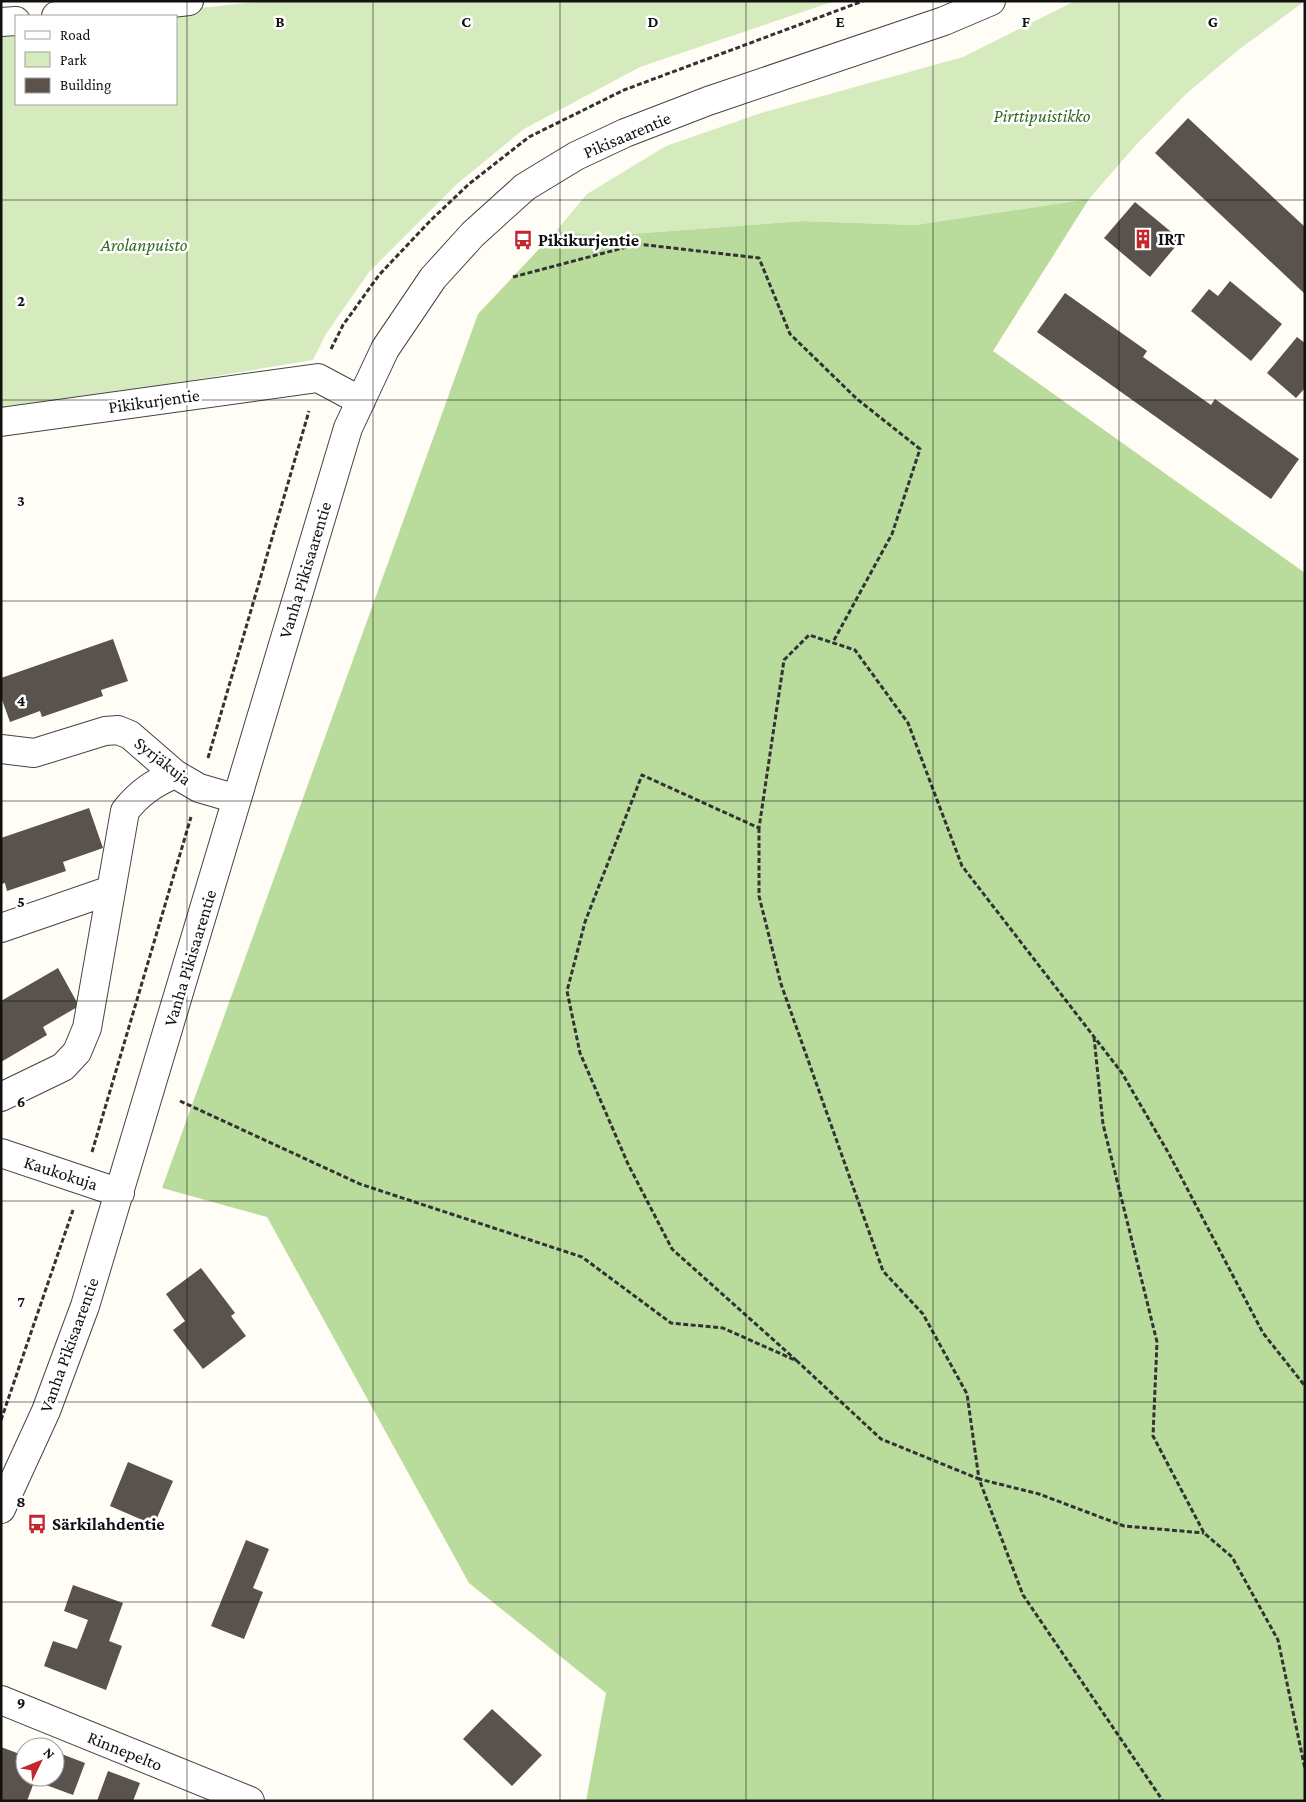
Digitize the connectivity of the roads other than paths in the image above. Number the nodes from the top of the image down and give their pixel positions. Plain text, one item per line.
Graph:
1 (189, 1) edge
2 (991, 1) edge
3 (65, 15) edge
4 (15, 21) edge
5 (1, 22) edge
6 (360, 401) junction
7 (1, 422) edge
8 (1, 749) edge
9 (175, 774) junction
10 (237, 799) junction
11 (111, 890) junction
12 (1, 928) edge
13 (1, 1097) edge
14 (1, 1153) edge
15 (120, 1193) junction
16 (1, 1509) edge
17 (1, 1700) edge
18 (250, 1801) edge

1 - 3 street
2 - 6 street, Pikisaarentie
4 - 5 street
6 - 7 street, Pikikurjentie
6 - 10 street, Vanha Pikisaarentie
8 - 9 street, Syrjäkuja
9 - 10 street, Syrjäkuja
9 - 11 street
10 - 15 street, Vanha Pikisaarentie
11 - 12 street
11 - 13 street
14 - 15 street, Kaukokuja
15 - 16 street, Vanha Pikisaarentie
17 - 18 street, Rinnepelto

